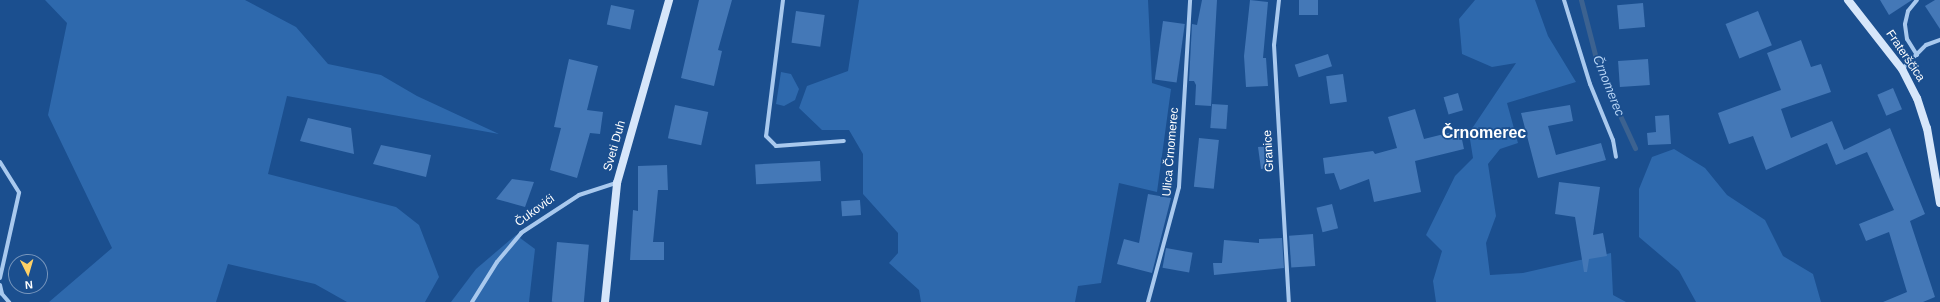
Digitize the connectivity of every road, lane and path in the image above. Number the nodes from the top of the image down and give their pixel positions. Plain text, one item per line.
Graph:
1 (669, 0) edge
2 (783, 0) edge
3 (1190, 0) edge
4 (1279, 0) edge
5 (1564, 0) edge
6 (1848, 0) edge
7 (1917, 0) edge
8 (1940, 40) edge
9 (1917, 55) junction
10 (1902, 69) junction
11 (844, 141) dead end
12 (1616, 157) dead end
13 (0, 162) edge
14 (617, 183) junction
15 (1940, 204) edge
16 (0, 278) edge
17 (0, 285) edge
18 (9, 302) edge
19 (472, 302) edge
20 (605, 302) edge
21 (1148, 302) edge
22 (1289, 302) edge

1 - 14 main road, Sveti Duh
2 - 11 street
3 - 21 street, Ulica Črnomerec
4 - 22 street, Granice
5 - 12 street
6 - 10 main road, Fraterščica
7 - 9 street
8 - 9 street
9 - 10 street
10 - 15 main road, Fraterščica
13 - 16 street
14 - 19 street, Čukovići
14 - 20 main road, Sveti Duh
17 - 18 street

